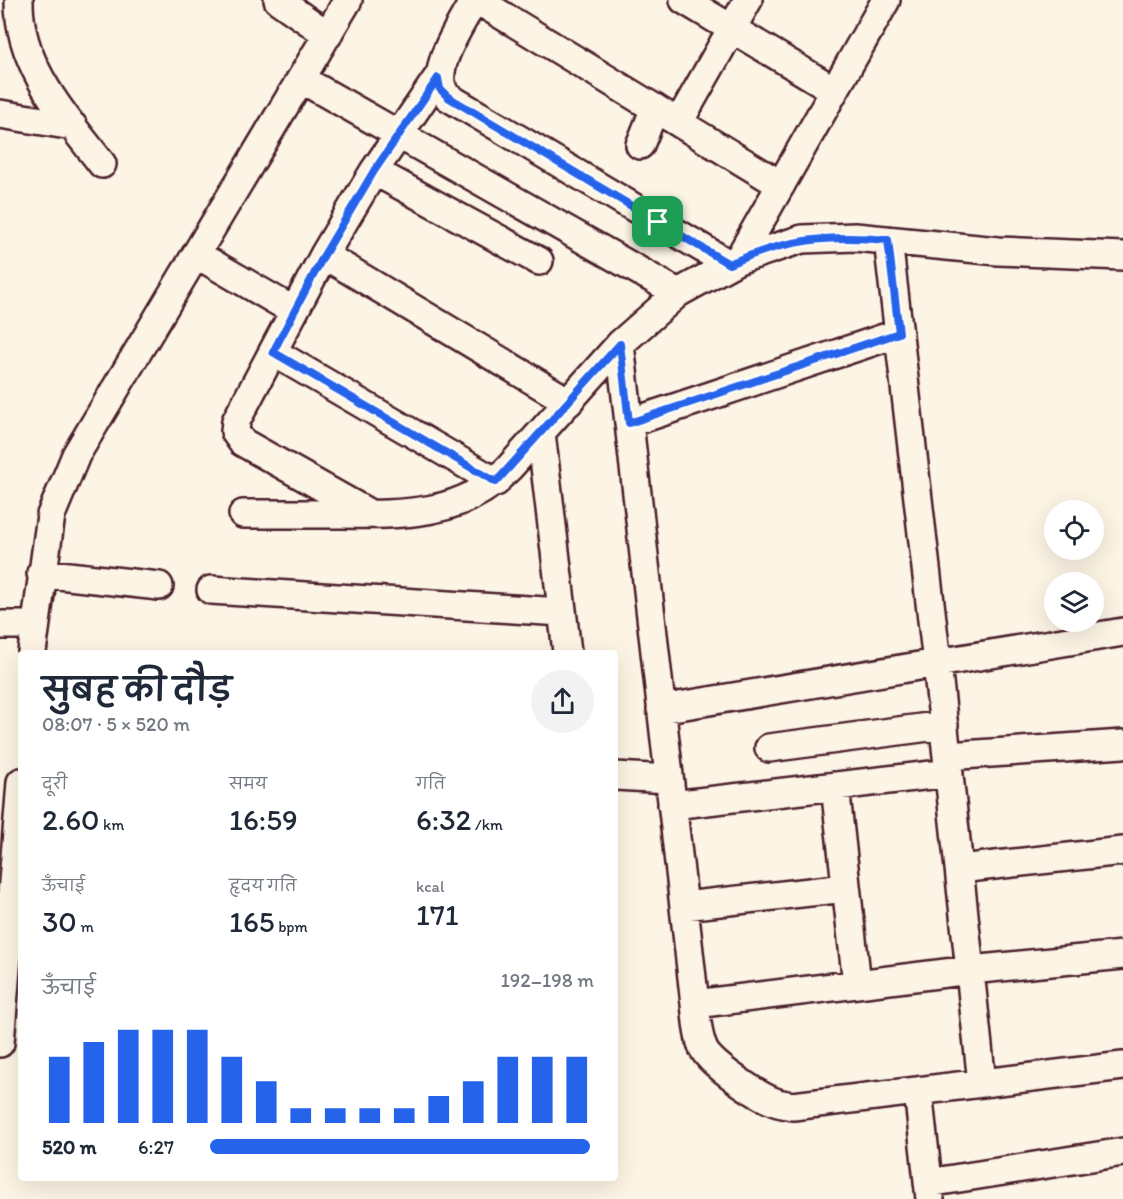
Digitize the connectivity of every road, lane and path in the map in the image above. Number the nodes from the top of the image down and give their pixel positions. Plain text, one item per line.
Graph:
1 (278, 0) edge
2 (348, 0) edge
3 (476, 0) edge
4 (684, 0) edge
5 (748, 0) edge
6 (886, 0) edge
7 (12, 11) edge
8 (731, 30) junction
9 (328, 35) junction
10 (438, 78) junction
11 (301, 79) junction
12 (834, 90) junction
13 (655, 108) junction
14 (0, 114) edge
15 (679, 122) junction
16 (73, 126) junction
17 (400, 133) junction
18 (640, 145) dead end
19 (102, 164) dead end
20 (374, 171) junction
21 (781, 185) junction
22 (888, 240) junction
23 (196, 254) junction
24 (324, 255) junction
25 (1123, 256) edge
26 (539, 261) dead end
27 (734, 262) junction
28 (678, 293) junction
29 (294, 311) junction
30 (899, 333) junction
31 (620, 344) junction
32 (273, 352) junction
33 (568, 402) junction
34 (629, 423) junction
35 (541, 433) junction
36 (496, 482) junction
37 (243, 514) dead end
38 (371, 514) junction
39 (41, 573) junction
40 (159, 586) dead end
41 (211, 590) dead end
42 (562, 612) junction
43 (0, 626) edge
44 (1123, 632) edge
45 (35, 645) edge
46 (567, 650) edge
47 (937, 663) junction
48 (661, 709) junction
49 (944, 725) junction
50 (1123, 744) edge
51 (769, 748) dead end
52 (948, 764) junction
53 (618, 777) edge
54 (835, 786) junction
55 (670, 792) junction
56 (1123, 851) edge
57 (18, 867) edge
58 (959, 869) junction
59 (846, 888) junction
60 (684, 906) junction
61 (1123, 955) edge
62 (14, 957) edge
63 (970, 970) junction
64 (857, 984) junction
65 (695, 1004) junction
66 (0, 1043) edge
67 (1123, 1066) edge
68 (982, 1083) junction
69 (918, 1090) junction
70 (1123, 1152) edge
71 (929, 1191) edge

1 - 9 street
2 - 9 street
3 - 10 street
3 - 13 street
4 - 8 street
5 - 8 street
6 - 12 street
7 - 16 street
8 - 12 street
8 - 15 street
9 - 11 street
10 - 17 street
10 - 27 street
11 - 17 street
11 - 23 street
12 - 21 street
13 - 15 street
13 - 18 street
14 - 16 street
15 - 21 street
16 - 19 street
17 - 20 street
17 - 28 street
20 - 24 street
20 - 26 street
21 - 27 street
22 - 25 street
22 - 27 street
22 - 30 street
23 - 29 street
23 - 39 street
24 - 29 street
24 - 33 street
27 - 28 street
28 - 31 street
29 - 32 street
30 - 34 street
30 - 47 street
31 - 33 street
31 - 34 street
32 - 36 street
32 - 38 street
33 - 35 street
34 - 48 street
35 - 36 street
35 - 42 street
36 - 38 street
37 - 38 street
39 - 40 street
39 - 45 street
41 - 42 street
42 - 46 street
43 - 45 street
44 - 47 street
47 - 48 street
47 - 49 street
48 - 55 street
49 - 51 street
49 - 52 street
50 - 52 street
52 - 54 street
52 - 58 street
53 - 55 street
54 - 55 street
54 - 59 street
55 - 60 street
56 - 58 street
57 - 62 street
58 - 63 street
59 - 60 street
59 - 64 street
60 - 65 street
61 - 63 street
62 - 66 street
63 - 64 street
63 - 68 street
64 - 65 street
65 - 69 street
67 - 68 street
68 - 69 street
69 - 71 street
70 - 71 street

